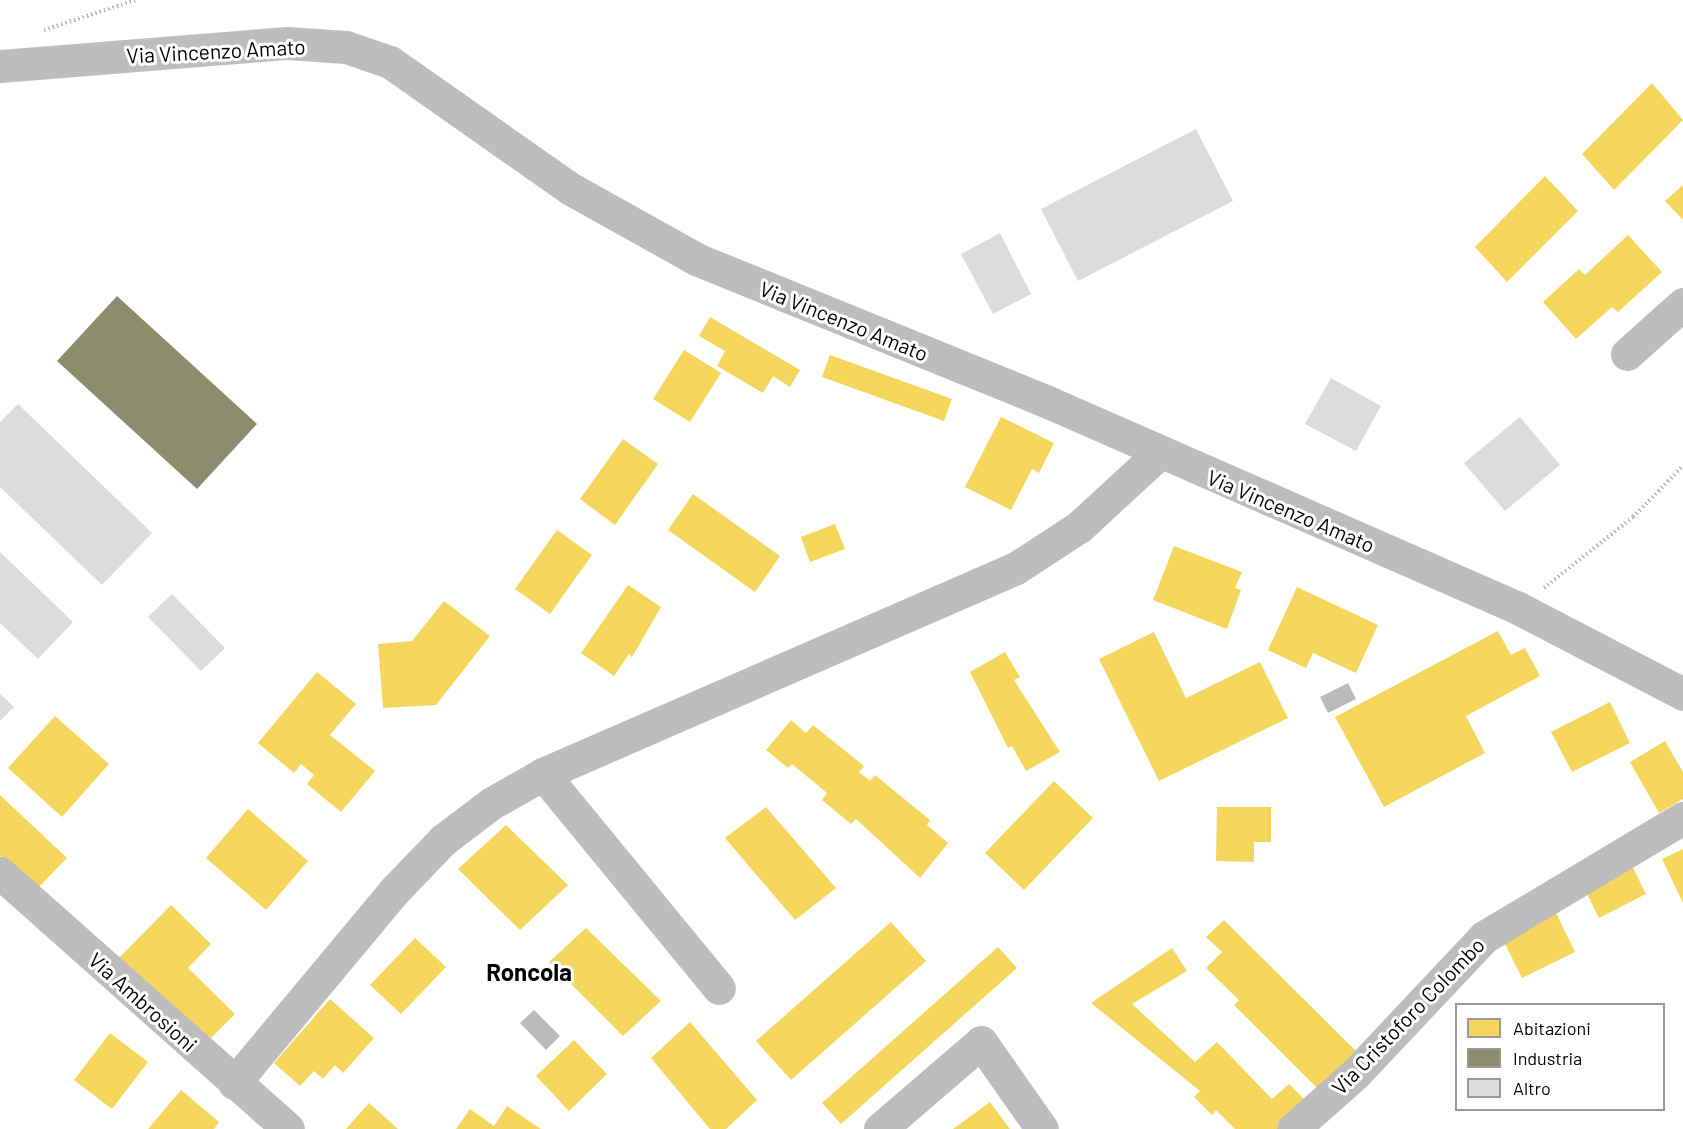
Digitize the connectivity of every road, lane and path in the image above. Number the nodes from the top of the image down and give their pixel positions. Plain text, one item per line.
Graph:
1 (136, 0) edge
2 (34, 33) dead end
3 (0, 66) edge
4 (1683, 304) edge
5 (1627, 354) dead end
6 (1158, 454) junction
7 (1683, 466) edge
8 (1518, 608) junction
9 (1683, 694) edge
10 (543, 774) junction
11 (1683, 818) edge
12 (0, 873) edge
13 (719, 988) dead end
14 (234, 1083) junction
15 (269, 1123) edge
16 (880, 1129) edge
17 (1042, 1129) edge
18 (1293, 1129) edge

1 - 2 path
3 - 6 street, Via Vincenzo Amato
4 - 5 street
6 - 8 street, Via Vincenzo Amato
6 - 10 street
7 - 8 path
8 - 9 street, Via Vincenzo Amato
10 - 13 street
10 - 14 street
11 - 18 street, Via Cristoforo Colombo
12 - 14 street, Via Ambrosioni
14 - 15 street, Via Ambrosioni
16 - 17 street

